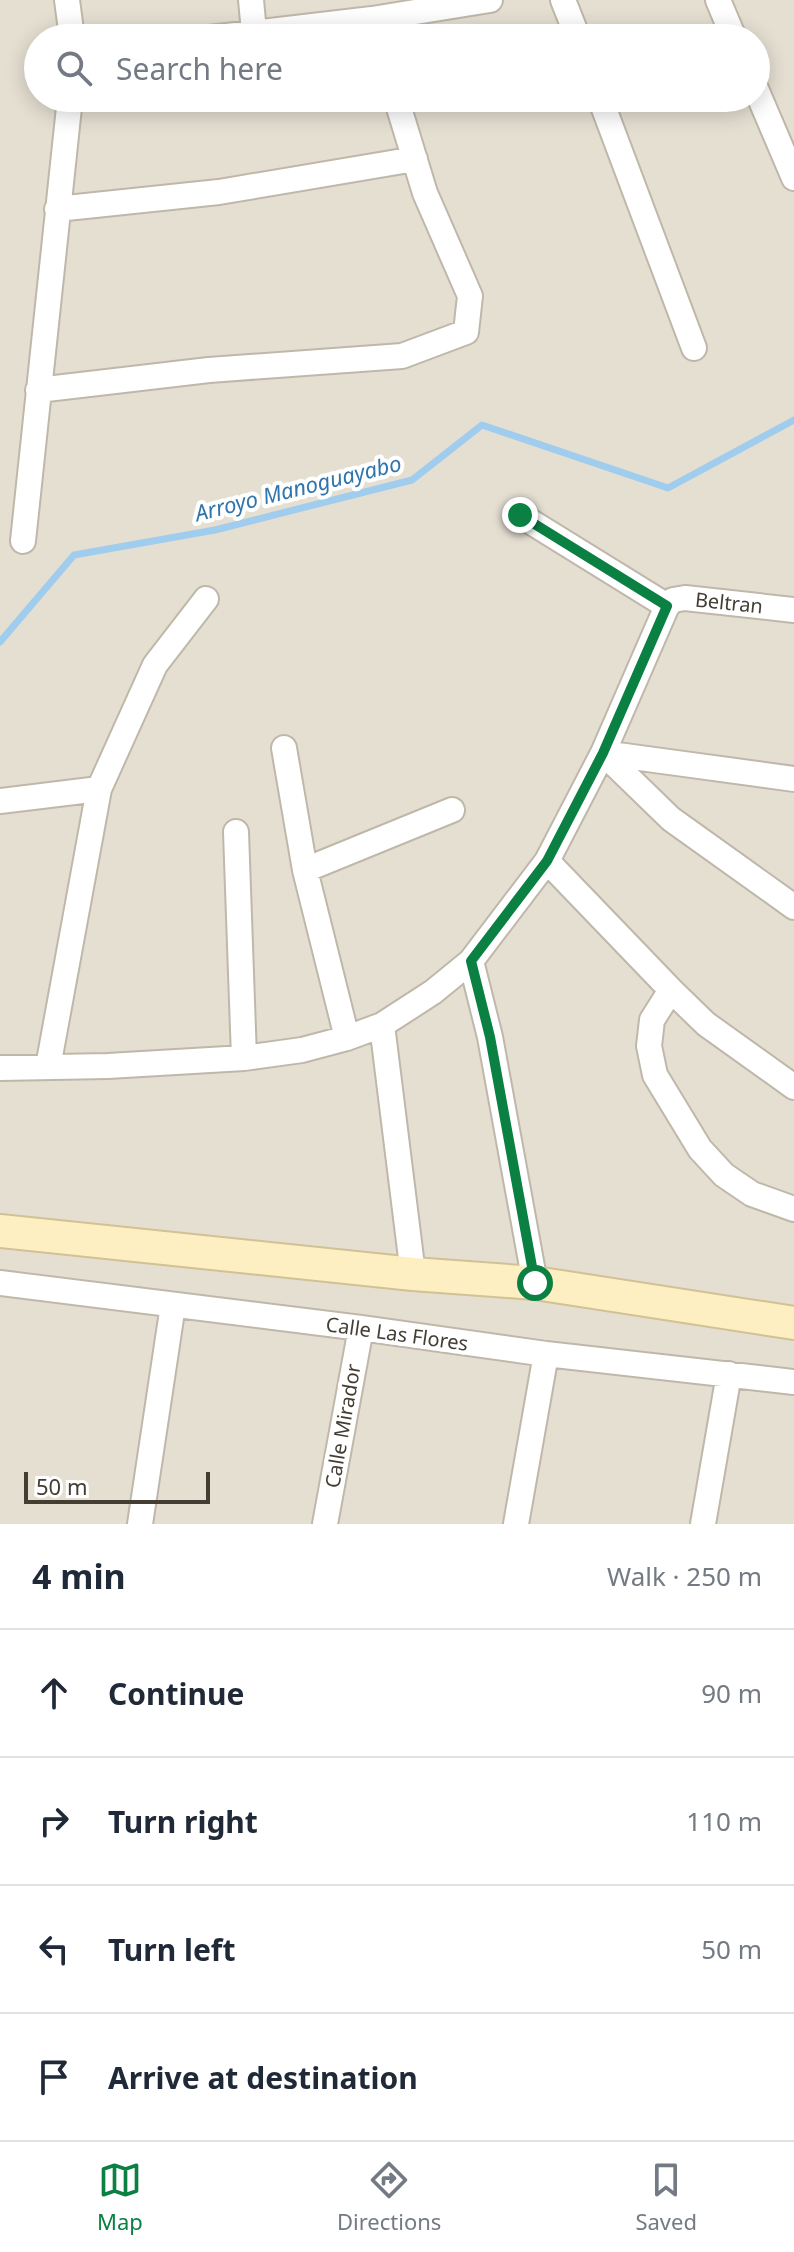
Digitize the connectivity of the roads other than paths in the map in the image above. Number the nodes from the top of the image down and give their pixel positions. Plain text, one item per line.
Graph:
1 (67, 0) edge
2 (251, 0) edge
3 (490, 0) edge
4 (563, 0) edge
5 (718, 0) edge
6 (70, 24) edge
7 (253, 24) edge
8 (395, 24) edge
9 (572, 24) edge
10 (728, 24) edge
11 (68, 112) edge
12 (400, 112) edge
13 (605, 112) edge
14 (766, 112) edge
15 (415, 159) junction
16 (794, 178) edge
17 (57, 209) junction
18 (694, 348) dead end
19 (38, 390) junction
20 (520, 515) dead end
21 (23, 541) dead end
22 (206, 599) dead end
23 (667, 606) junction
24 (794, 610) edge
25 (284, 748) dead end
26 (603, 753) junction
27 (794, 779) edge
28 (99, 789) junction
29 (0, 801) edge
30 (452, 810) dead end
31 (236, 832) dead end
32 (547, 861) junction
33 (305, 870) junction
34 (794, 907) edge
35 (471, 961) junction
36 (671, 990) junction
37 (382, 1025) junction
38 (347, 1038) junction
39 (244, 1058) junction
40 (48, 1067) junction
41 (0, 1068) edge
42 (794, 1087) edge
43 (794, 1209) edge
44 (0, 1231) edge
45 (413, 1274) junction
46 (0, 1283) edge
47 (535, 1283) junction
48 (173, 1305) junction
49 (794, 1323) edge
50 (361, 1328) junction
51 (546, 1354) junction
52 (729, 1374) junction
53 (794, 1382) edge
54 (140, 1524) edge
55 (325, 1524) edge
56 (516, 1524) edge
57 (703, 1524) edge

1 - 6 street
2 - 7 street
3 - 8 street
4 - 9 street
5 - 10 street
11 - 17 street
12 - 15 street
13 - 18 street
14 - 16 street
15 - 17 street
15 - 19 street
17 - 19 street
19 - 21 street
20 - 23 street
22 - 28 street
23 - 24 street, Beltran
23 - 26 street
25 - 33 street
26 - 27 street
26 - 32 street
26 - 34 street
28 - 29 street
28 - 40 street
30 - 33 street
31 - 39 street
32 - 35 street
32 - 36 street
33 - 38 street
35 - 37 street
35 - 47 street
36 - 42 street
36 - 43 street
37 - 38 street
37 - 45 street
38 - 39 street
39 - 40 street
40 - 41 street
44 - 45 street
45 - 47 street
46 - 48 street, Calle Las Flores
47 - 49 street
48 - 50 street, Calle Las Flores
48 - 54 street
50 - 51 street, Calle Las Flores
50 - 55 street, Calle Mirador
51 - 52 street, Calle Las Flores
51 - 56 street
52 - 53 street, Calle Las Flores
52 - 57 street

